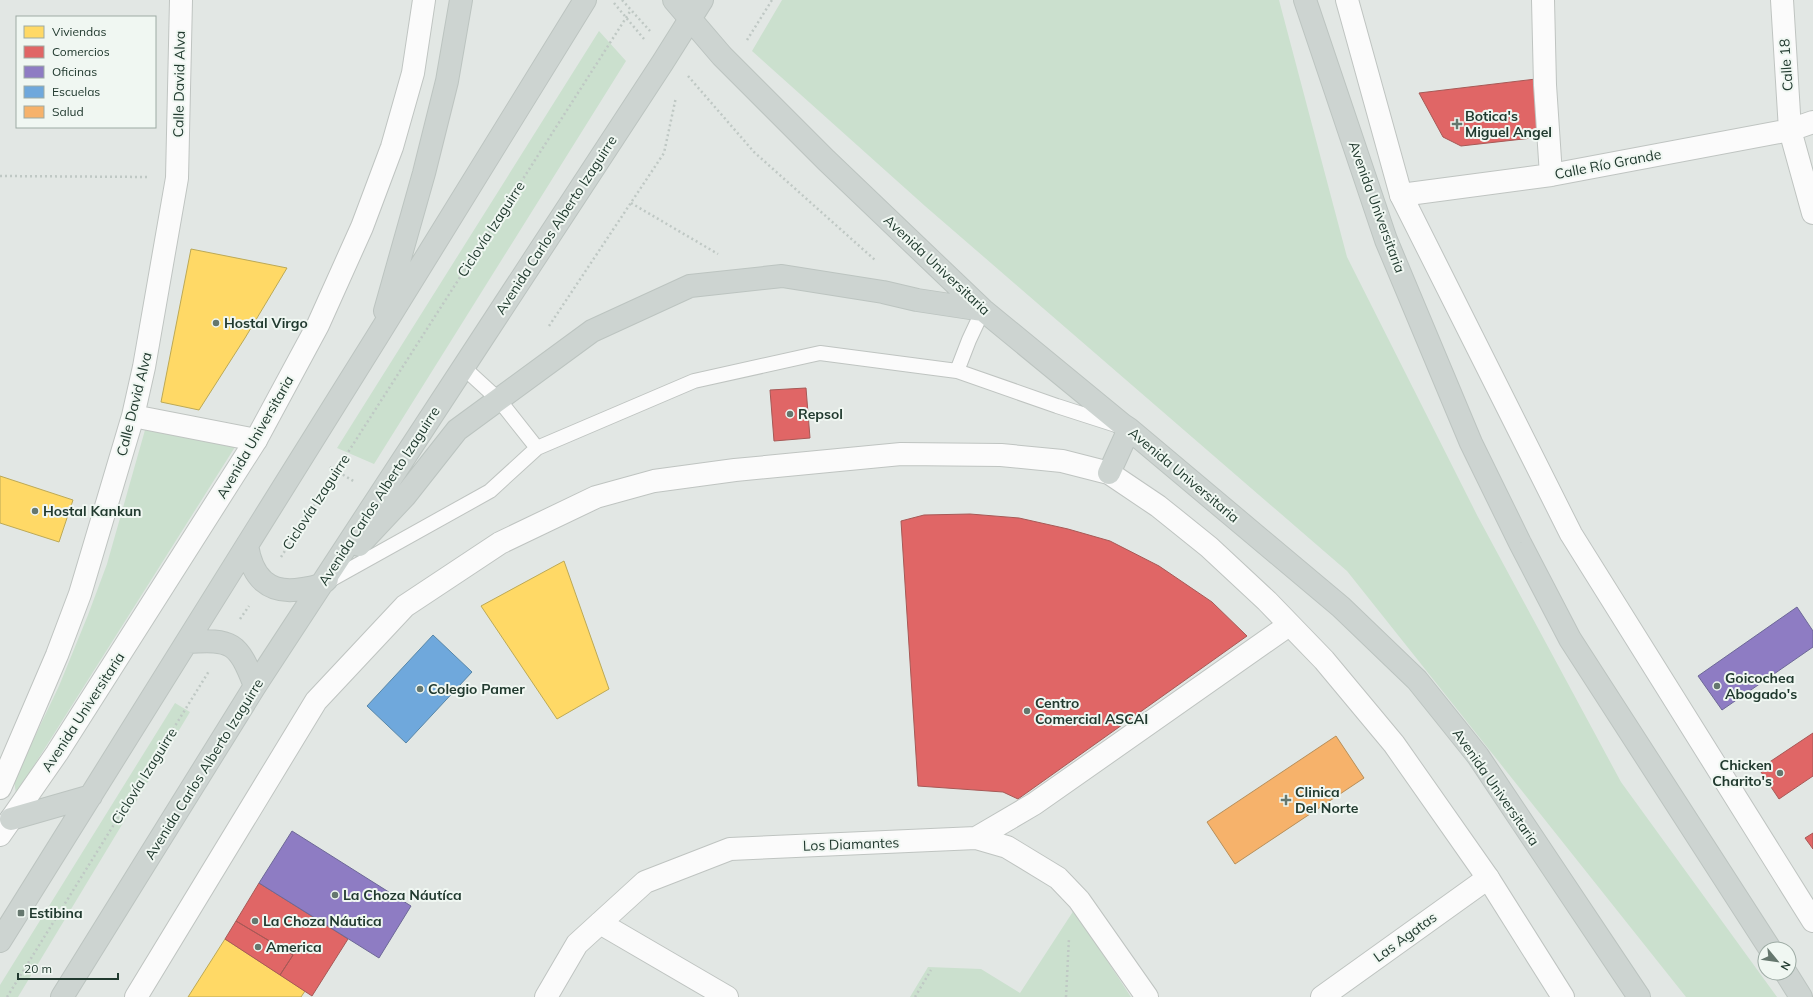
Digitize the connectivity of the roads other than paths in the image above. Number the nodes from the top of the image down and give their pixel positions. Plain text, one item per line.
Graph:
1 (181, 0) edge
2 (424, 0) edge
3 (461, 0) edge
4 (585, 0) edge
5 (674, 0) edge
6 (702, 0) edge
7 (1305, 0) edge
8 (1348, 0) edge
9 (1543, 0) edge
10 (1782, 0) edge
11 (690, 20) junction
12 (1813, 122) edge
13 (1790, 130) junction
14 (1551, 175) junction
15 (1401, 195) junction
16 (1813, 213) edge
17 (983, 310) junction
18 (377, 337) junction
19 (463, 367) junction
20 (957, 371) junction
21 (499, 400) junction
22 (133, 416) junction
23 (1129, 429) junction
24 (256, 440) junction
25 (537, 448) junction
26 (1109, 473) junction
27 (247, 545) junction
28 (321, 585) junction
29 (1289, 624) junction
30 (187, 642) junction
31 (255, 686) junction
32 (0, 788) edge
33 (91, 796) junction
34 (6, 827) edge
35 (976, 838) junction
36 (1488, 878) junction
37 (1813, 920) edge
38 (600, 923) junction
39 (0, 941) edge
40 (1765, 941) edge
41 (1791, 981) edge
42 (62, 997) edge
43 (136, 997) edge
44 (546, 997) edge
45 (726, 997) edge
46 (1147, 997) edge
47 (1322, 997) edge
48 (1563, 997) edge
49 (1639, 997) edge
50 (1801, 997) edge

1 - 22 street, Calle David Alva
2 - 24 street, Avenida Universitaria
3 - 18 main road
4 - 18 main road
5 - 11 main road, Avenida Universitaria
6 - 11 main road, Avenida Carlos Alberto Izaguirre
7 - 40 main road, Avenida Universitaria
8 - 15 street, Avenida Universitaria
9 - 14 street
10 - 13 street, Calle 18
11 - 17 main road, Avenida Universitaria
11 - 19 main road, Avenida Carlos Alberto Izaguirre
12 - 13 street, Calle Río Grande
13 - 14 street, Calle Río Grande
13 - 16 street, Calle 18
14 - 15 street, Calle Río Grande
15 - 37 street, Avenida Universitaria
17 - 20 lane
17 - 21 main road
17 - 23 main road, Avenida Universitaria
18 - 27 main road
19 - 21 lane
19 - 28 main road, Avenida Carlos Alberto Izaguirre
20 - 23 lane
20 - 25 lane
21 - 25 lane
21 - 28 main road
22 - 24 street
22 - 32 street, Calle David Alva
23 - 26 main road
23 - 49 main road, Avenida Universitaria
24 - 34 street, Avenida Universitaria
25 - 28 lane
26 - 29 street
26 - 43 street
27 - 28 main road
27 - 30 main road
28 - 31 main road, Avenida Carlos Alberto Izaguirre
29 - 35 street
29 - 36 street
30 - 31 main road
30 - 33 main road
31 - 42 main road, Avenida Carlos Alberto Izaguirre
33 - 34 main road
33 - 39 main road
35 - 38 street, Los Diamantes
35 - 46 street, Los Diamantes
36 - 47 street, Las Agatas
36 - 48 street
38 - 44 street, Los Diamantes
38 - 45 street
41 - 50 main road

